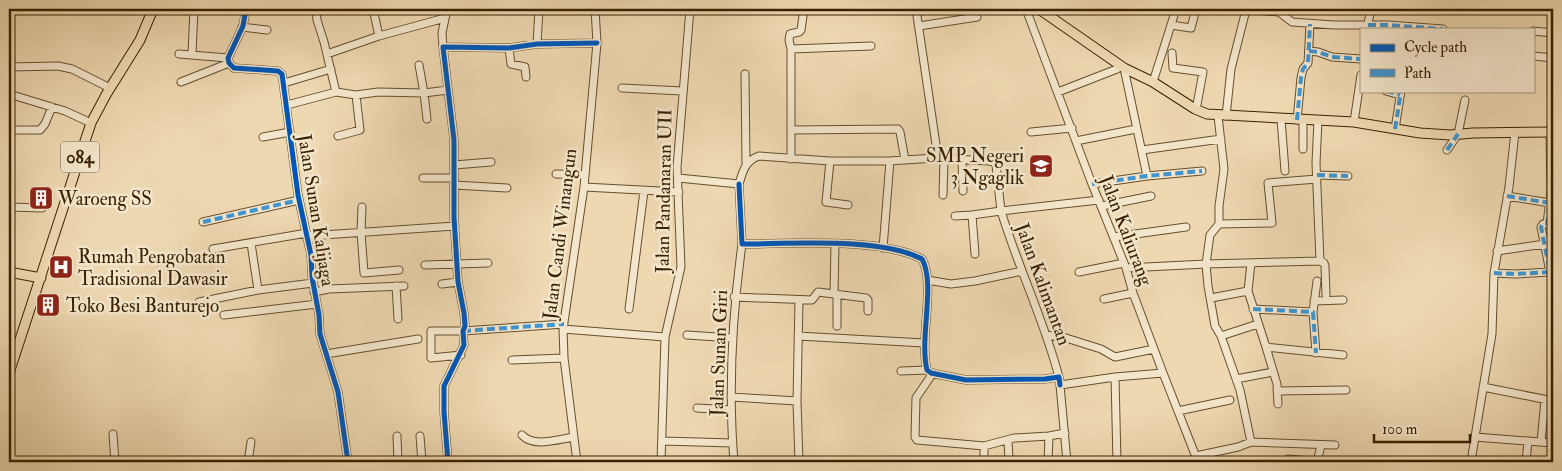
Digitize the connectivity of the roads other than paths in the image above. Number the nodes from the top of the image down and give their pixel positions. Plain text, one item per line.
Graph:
1 (153, 9) edge
2 (194, 9) edge
3 (246, 9) edge
4 (316, 9) edge
5 (373, 9) edge
6 (447, 9) edge
7 (539, 9) edge
8 (595, 9) edge
9 (690, 9) edge
10 (804, 9) edge
11 (916, 9) edge
12 (971, 9) edge
13 (1026, 9) edge
14 (1176, 9) edge
15 (1196, 9) edge
16 (1243, 9) edge
17 (1371, 9) edge
18 (1042, 10) edge
19 (1272, 10) edge
20 (445, 18) junction
21 (1310, 24) junction
22 (1171, 25) junction
23 (919, 26) junction
24 (242, 27) junction
25 (1368, 27) edge
26 (1387, 27) edge
27 (1402, 27) edge
28 (1422, 28) edge
29 (267, 30) dead end
30 (1534, 31) edge
31 (1553, 33) edge
32 (379, 36) junction
33 (597, 43) junction
34 (537, 44) junction
35 (871, 46) dead end
36 (443, 47) junction
37 (510, 48) junction
38 (791, 49) junction
39 (1309, 51) junction
40 (1172, 53) dead end
41 (179, 54) dead end
42 (192, 54) junction
43 (328, 54) junction
44 (1534, 56) edge
45 (1553, 58) edge
46 (1360, 59) edge
47 (228, 60) junction
48 (418, 65) dead end
49 (9, 67) edge
50 (1120, 68) junction
51 (331, 69) junction
52 (746, 74) dead end
53 (526, 77) dead end
54 (181, 82) dead end
55 (1153, 82) junction
56 (1360, 82) edge
57 (284, 83) junction
58 (110, 88) junction
59 (622, 88) dead end
60 (448, 90) junction
61 (336, 92) junction
62 (682, 92) junction
63 (1058, 92) junction
64 (424, 93) junction
65 (1401, 93) edge
66 (9, 94) edge
67 (356, 95) junction
68 (1465, 100) dead end
69 (287, 105) junction
70 (52, 107) junction
71 (1196, 110) junction
72 (1222, 116) junction
73 (427, 119) dead end
74 (1281, 119) junction
75 (1300, 120) junction
76 (1318, 120) junction
77 (1354, 122) junction
78 (91, 123) junction
79 (1072, 128) junction
80 (1136, 129) junction
81 (1395, 129) junction
82 (9, 130) edge
83 (792, 130) junction
84 (290, 132) junction
85 (1032, 132) dead end
86 (1516, 132) junction
87 (1551, 132) edge
88 (1458, 134) junction
89 (338, 136) dead end
90 (263, 137) dead end
91 (1221, 138) junction
92 (1076, 141) junction
93 (1303, 149) dead end
94 (1142, 150) junction
95 (1447, 150) dead end
96 (791, 159) junction
97 (941, 159) junction
98 (905, 160) junction
99 (962, 160) junction
100 (830, 161) junction
101 (890, 161) junction
102 (491, 162) dead end
103 (746, 163) junction
104 (454, 165) junction
105 (1202, 171) dead end
106 (1285, 171) dead end
107 (556, 174) dead end
108 (585, 175) junction
109 (1147, 176) junction
110 (1348, 176) dead end
111 (1317, 177) junction
112 (424, 178) dead end
113 (678, 178) junction
114 (454, 181) junction
115 (739, 184) junction
116 (1092, 184) junction
117 (584, 187) junction
118 (508, 188) dead end
119 (644, 191) junction
120 (964, 191) dead end
121 (679, 192) junction
122 (943, 195) dead end
123 (1151, 196) dead end
124 (1507, 196) junction
125 (299, 202) junction
126 (1101, 203) junction
127 (1550, 203) junction
128 (848, 205) dead end
129 (9, 207) edge
130 (362, 207) dead end
131 (42, 208) dead end
132 (1001, 211) junction
133 (262, 212) dead end
134 (972, 215) junction
135 (955, 216) dead end
136 (203, 222) dead end
137 (1219, 224) junction
138 (1550, 224) edge
139 (455, 226) junction
140 (1186, 227) dead end
141 (361, 232) junction
142 (307, 235) junction
143 (1114, 237) junction
144 (251, 243) junction
145 (742, 244) junction
146 (835, 244) junction
147 (1545, 244) junction
148 (883, 248) junction
149 (214, 250) dead end
150 (1498, 250) junction
151 (975, 254) dead end
152 (1320, 261) junction
153 (457, 263) junction
154 (488, 263) dead end
155 (1251, 263) junction
156 (1206, 264) junction
157 (425, 265) dead end
158 (1125, 266) junction
159 (399, 270) dead end
160 (1022, 271) junction
161 (9, 272) edge
162 (1079, 272) dead end
163 (1552, 272) edge
164 (1494, 273) junction
165 (41, 278) junction
166 (927, 280) junction
167 (1317, 281) dead end
168 (458, 282) junction
169 (313, 283) junction
170 (442, 284) dead end
171 (258, 290) junction
172 (1248, 291) junction
173 (314, 292) junction
174 (1133, 293) junction
175 (836, 294) junction
176 (1326, 295) dead end
177 (734, 297) junction
178 (1211, 298) junction
179 (1104, 299) dead end
180 (799, 300) junction
181 (1343, 300) dead end
182 (1314, 301) junction
183 (199, 302) dead end
184 (317, 304) junction
185 (629, 309) dead end
186 (1253, 309) junction
187 (868, 311) dead end
188 (1313, 312) junction
189 (224, 315) dead end
190 (398, 320) dead end
191 (1258, 324) junction
192 (563, 326) junction
193 (837, 326) dead end
194 (463, 331) junction
195 (687, 335) dead end
196 (1046, 335) junction
197 (798, 336) junction
198 (1221, 336) junction
199 (666, 337) junction
200 (732, 338) junction
201 (418, 339) dead end
202 (924, 344) junction
203 (1266, 347) junction
204 (12, 349) edge
205 (1154, 349) junction
206 (1316, 352) junction
207 (326, 354) junction
208 (461, 354) junction
209 (1343, 356) dead end
210 (564, 358) junction
211 (512, 360) dead end
212 (901, 371) dead end
213 (930, 372) junction
214 (1273, 372) junction
215 (9, 373) edge
216 (1163, 373) junction
217 (1115, 377) junction
218 (1236, 379) junction
219 (1059, 381) junction
220 (1483, 387) junction
221 (1346, 390) dead end
222 (1277, 391) junction
223 (731, 397) junction
224 (1230, 400) dead end
225 (1549, 400) edge
226 (797, 401) junction
227 (1278, 404) dead end
228 (697, 408) dead end
229 (731, 410) junction
230 (1178, 410) junction
231 (1064, 433) junction
232 (113, 434) dead end
233 (522, 435) dead end
234 (397, 436) dead end
235 (420, 436) dead end
236 (1049, 436) junction
237 (574, 437) junction
238 (1475, 437) junction
239 (1008, 440) junction
240 (662, 441) junction
241 (1528, 441) junction
242 (251, 442) dead end
243 (1252, 442) junction
244 (1541, 442) junction
245 (732, 443) junction
246 (1553, 443) edge
247 (1321, 444) junction
248 (1335, 445) dead end
249 (984, 446) junction
250 (1285, 454) edge
251 (1197, 459) edge
252 (1009, 460) dead end
253 (116, 462) edge
254 (248, 462) edge
255 (348, 462) edge
256 (398, 462) edge
257 (422, 462) edge
258 (448, 462) edge
259 (577, 462) edge
260 (662, 462) edge
261 (734, 462) edge
262 (799, 462) edge
263 (984, 462) edge
264 (1048, 462) edge
265 (1067, 462) edge
266 (1117, 462) edge
267 (1314, 462) edge
268 (1471, 462) edge
269 (1526, 462) edge

1 - 58 main road, 084
2 - 42 street
3 - 24 street
4 - 43 street
5 - 32 street
6 - 20 street
7 - 34 street
8 - 33 street, Jalan Candi Winangun
9 - 62 street, Jalan Pandanaran UII
10 - 38 street
11 - 23 street
12 - 23 street
13 - 63 street, Jalan Kaliurang
14 - 22 street
15 - 22 street
16 - 19 street
16 - 72 street
17 - 25 street
18 - 50 main road
19 - 21 street
20 - 32 street
20 - 36 street
21 - 25 street
21 - 39 street
22 - 55 street
23 - 97 street
24 - 29 street
24 - 47 street
25 - 26 street
26 - 27 street
27 - 28 street
30 - 31 street
32 - 43 street
33 - 34 street
33 - 108 street, Jalan Candi Winangun
34 - 37 street
35 - 38 street
36 - 37 street
36 - 60 street
37 - 53 street
38 - 83 street
39 - 46 street
39 - 75 street
40 - 71 street
41 - 42 street
42 - 47 street
43 - 51 street
44 - 45 street
47 - 54 street
47 - 57 street
48 - 64 street
49 - 58 street
50 - 55 main road
50 - 63 street
50 - 80 street
51 - 57 street
51 - 61 street
52 - 103 street
55 - 71 main road
56 - 77 street
57 - 69 street, Jalan Sunan Kalijaga
58 - 78 main road, 084
59 - 62 street
60 - 64 street
60 - 104 street
61 - 67 street
61 - 69 street
62 - 113 street, Jalan Pandanaran UII
63 - 79 street, Jalan Kaliurang
64 - 67 street
64 - 73 street
65 - 81 street
66 - 70 street
67 - 89 street
68 - 88 street
69 - 84 street, Jalan Sunan Kalijaga
70 - 78 street
70 - 82 street
71 - 72 main road
72 - 74 main road
72 - 91 street
74 - 75 main road
74 - 106 street
75 - 76 main road
75 - 93 street
76 - 77 main road
76 - 111 street
77 - 81 main road
78 - 165 main road, 084
79 - 85 street
79 - 92 street, Jalan Kaliurang
80 - 92 street
80 - 94 street
81 - 88 main road
83 - 96 street
83 - 98 street
84 - 90 street
84 - 125 street, Jalan Sunan Kalijaga
86 - 87 main road
86 - 88 main road
86 - 124 street
87 - 127 street
88 - 95 street
91 - 94 street
91 - 137 street
92 - 116 street, Jalan Kaliurang
94 - 109 street
96 - 100 street
96 - 103 street
97 - 98 street
97 - 99 street
97 - 122 street
98 - 101 street
99 - 120 street
99 - 132 street
100 - 101 street
100 - 128 street
101 - 148 street
102 - 104 street
103 - 115 street
104 - 114 street
105 - 109 street
107 - 108 street
108 - 117 street, Jalan Candi Winangun
109 - 116 street
110 - 111 street
111 - 137 street
111 - 152 street
112 - 114 street
113 - 115 street
113 - 121 street, Jalan Pandanaran UII
114 - 118 street
114 - 139 street
115 - 145 street, Jalan Sunan Giri
116 - 126 street, Jalan Kaliurang
117 - 119 street
117 - 192 street, Jalan Candi Winangun
119 - 121 street
119 - 185 street
121 - 199 street, Jalan Pandanaran UII
123 - 126 street, Jalan Kalimantan
124 - 127 street
124 - 150 street
125 - 133 street
125 - 136 street
125 - 142 street, Jalan Sunan Kalijaga
126 - 132 street, Jalan Kalimantan
126 - 143 street, Jalan Kaliurang
127 - 138 street
129 - 131 street
130 - 141 street
132 - 134 street
132 - 160 street, Jalan Kalimantan
134 - 135 street
134 - 151 street
137 - 156 street
138 - 147 street
139 - 141 street
139 - 153 street
140 - 143 street
141 - 142 street
141 - 159 street
142 - 144 street
142 - 169 street, Jalan Sunan Kalijaga
143 - 158 street, Jalan Kaliurang
144 - 149 street
144 - 171 street
145 - 146 street
145 - 177 street, Jalan Sunan Giri
146 - 148 street
146 - 175 street
147 - 150 street
147 - 163 street
148 - 166 street
150 - 164 street
152 - 155 street
152 - 176 street
153 - 154 street
153 - 157 street
153 - 168 street
155 - 156 street
155 - 172 street
156 - 158 street
156 - 178 street
158 - 162 street
158 - 174 street, Jalan Kaliurang
160 - 166 street
160 - 196 street, Jalan Kalimantan
161 - 165 main road
163 - 164 street
164 - 220 street
165 - 204 main road, 084
166 - 202 street
167 - 182 street
168 - 170 street
168 - 194 street
169 - 171 street
169 - 173 street, Jalan Sunan Kalijaga
171 - 183 street
172 - 178 street
172 - 186 street
173 - 184 street, Jalan Sunan Kalijaga
173 - 190 street
174 - 179 street
174 - 205 street, Jalan Kaliurang
175 - 180 street
175 - 187 street
175 - 193 street
177 - 180 street
177 - 200 street, Jalan Sunan Giri
178 - 198 street
180 - 197 street
181 - 182 street
182 - 188 street
184 - 189 street
184 - 207 street, Jalan Sunan Kalijaga
186 - 188 street
186 - 191 street
188 - 206 street
191 - 198 street
191 - 203 street
192 - 194 street
192 - 199 street
192 - 210 street, Jalan Candi Winangun
194 - 208 street
194 - 208 street
195 - 200 street
196 - 205 street
196 - 219 street, Jalan Kalimantan
197 - 202 street
197 - 226 street
198 - 218 street
199 - 240 street, Jalan Pandanaran UII
200 - 223 street, Jalan Sunan Giri
201 - 207 street
202 - 213 street
203 - 206 street
203 - 214 street
204 - 215 main road, 084
205 - 216 street, Jalan Kaliurang
206 - 209 street
207 - 255 street, Jalan Sunan Kalijaga
208 - 258 street
210 - 211 street
210 - 237 street, Jalan Candi Winangun
212 - 213 street
213 - 219 street
213 - 249 street
214 - 218 street
214 - 222 street
216 - 217 street
216 - 230 street, Jalan Kaliurang
217 - 219 street
217 - 266 street
218 - 243 street
219 - 231 street, Jalan Kalimantan
220 - 225 street
220 - 238 street
221 - 222 street
222 - 227 street
223 - 226 street
223 - 229 street, Jalan Sunan Giri
224 - 230 street
225 - 244 street
226 - 262 street
228 - 229 street
229 - 245 street, Jalan Sunan Giri
230 - 251 street, Jalan Kaliurang
231 - 236 street
231 - 265 street, Jalan Kalimantan
232 - 253 street
233 - 237 street
234 - 256 street
235 - 257 street
236 - 239 street
236 - 264 street
237 - 259 street, Jalan Candi Winangun
238 - 241 street
238 - 268 street
239 - 249 street
239 - 252 street
240 - 245 street
240 - 260 street, Jalan Pandanaran UII
241 - 244 street
241 - 269 street
242 - 254 street
243 - 250 street
243 - 251 street
244 - 246 street
245 - 261 street, Jalan Sunan Giri
247 - 248 street
247 - 250 street
247 - 267 street
249 - 263 street
250 - 267 street

